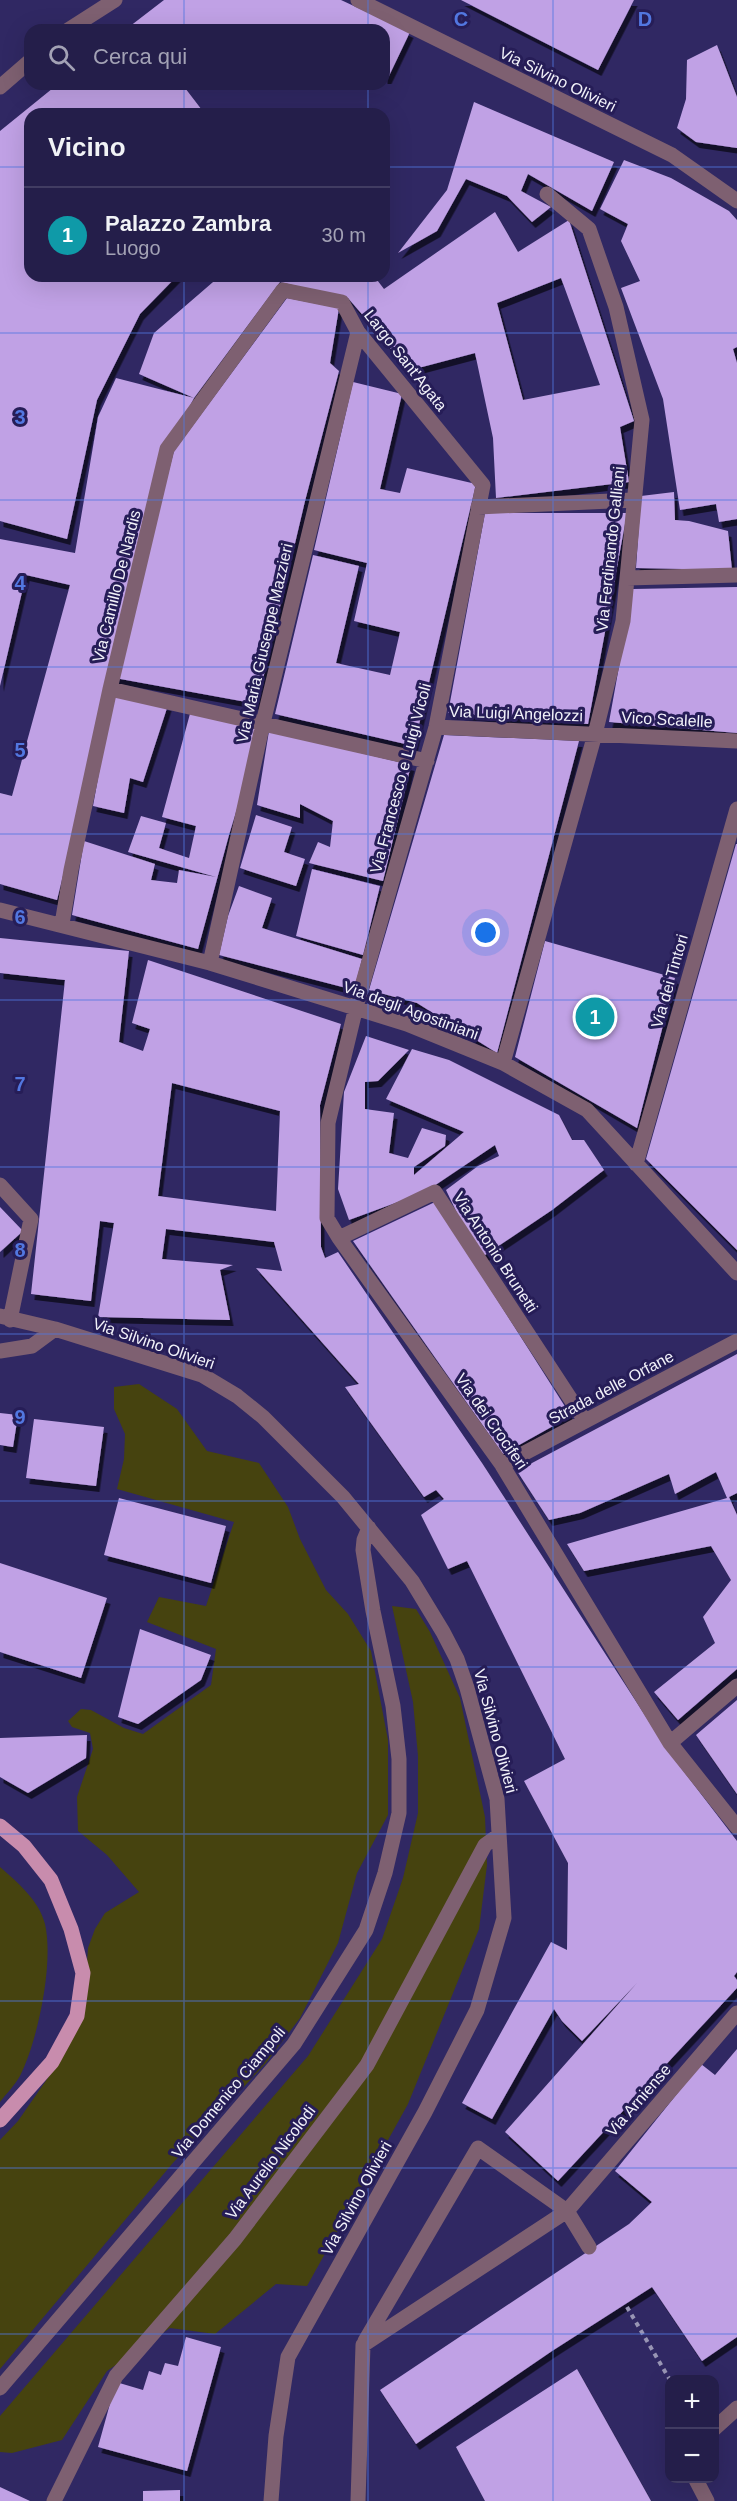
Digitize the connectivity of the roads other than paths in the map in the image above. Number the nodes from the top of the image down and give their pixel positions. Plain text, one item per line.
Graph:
1 (115, 0) edge
2 (358, 0) edge
3 (77, 24) edge
4 (24, 66) edge
5 (0, 87) edge
6 (547, 194) dead end
7 (737, 201) edge
8 (283, 290) joint
9 (358, 332) junction
10 (483, 485) joint
11 (633, 500) junction
12 (478, 507) junction
13 (737, 575) edge
14 (627, 578) junction
15 (110, 688) junction
16 (263, 723) junction
17 (436, 728) junction
18 (594, 734) junction
19 (737, 741) edge
20 (427, 761) junction
21 (737, 808) edge
22 (0, 910) edge
23 (62, 924) junction
24 (210, 963) junction
25 (356, 1007) junction
26 (503, 1064) junction
27 (636, 1164) junction
28 (0, 1185) edge
29 (339, 1238) junction
30 (737, 1273) edge
31 (5, 1318) edge
32 (55, 1329) junction
33 (737, 1341) edge
34 (0, 1351) edge
35 (585, 1421) junction
36 (502, 1465) junction
37 (369, 1528) junction
38 (737, 1686) edge
39 (670, 1743) junction
40 (0, 1826) edge
41 (737, 1827) edge
42 (499, 1835) junction
43 (737, 2013) edge
44 (0, 2120) edge
45 (567, 2211) junction
46 (590, 2247) dead end
47 (363, 2345) junction
48 (0, 2388) edge
49 (737, 2408) edge
50 (719, 2424) edge
51 (698, 2483) edge
52 (54, 2501) edge
53 (271, 2501) edge
54 (357, 2501) edge
55 (707, 2501) edge

1 - 3 street
2 - 7 street, Via Silvino Olivieri
4 - 5 street
6 - 11 street, Via Ferdinando Galliani
8 - 9 street, Largo Sant'Agata
8 - 15 street, Via Camillo De Nardis
9 - 10 street, Largo Sant'Agata
9 - 16 street, Via Maria Giuseppe Mazzieri
10 - 12 street, Via Francesco e Luigi Vicoli
11 - 12 street
11 - 14 street, Via Ferdinando Galliani
12 - 17 street, Via Francesco e Luigi Vicoli
13 - 14 street
14 - 18 street, Via Ferdinando Galliani
15 - 16 street
15 - 23 street, Via Camillo De Nardis
16 - 20 street
16 - 24 street, Via Maria Giuseppe Mazzieri
17 - 18 street, Via Luigi Angelozzi
17 - 20 street, Via Francesco e Luigi Vicoli
18 - 19 street, Vico Scalelle
18 - 26 street, Via Ferdinando Galliani
20 - 25 street, Via Francesco e Luigi Vicoli
21 - 27 street, Via dei Tintori
22 - 23 street, Via degli Agostiniani
23 - 24 street, Via degli Agostiniani
24 - 25 street, Via degli Agostiniani
25 - 26 street, Via degli Agostiniani
25 - 29 street, Via dei Crociferi
26 - 27 street, Via degli Agostiniani
27 - 30 street, Via degli Agostiniani
28 - 31 street
29 - 35 street, Via Antonio Brunetti
29 - 36 street, Via dei Crociferi
31 - 32 street, Via Silvino Olivieri
32 - 34 street
32 - 37 street, Via Silvino Olivieri
33 - 35 street, Strada delle Orfane
35 - 36 street, Strada delle Orfane
36 - 39 street, Via dei Crociferi
37 - 42 street, Via Silvino Olivieri
37 - 48 street, Via Domenico Ciampoli
38 - 39 street
39 - 41 street, Via dei Crociferi
40 - 44 main road
42 - 52 street, Via Aurelio Nicolodi
42 - 53 street, Via Silvino Olivieri
43 - 45 street, Via Arniense
45 - 46 street
45 - 47 street, Via Arniense
45 - 47 street
47 - 54 street
49 - 50 street
51 - 55 street

